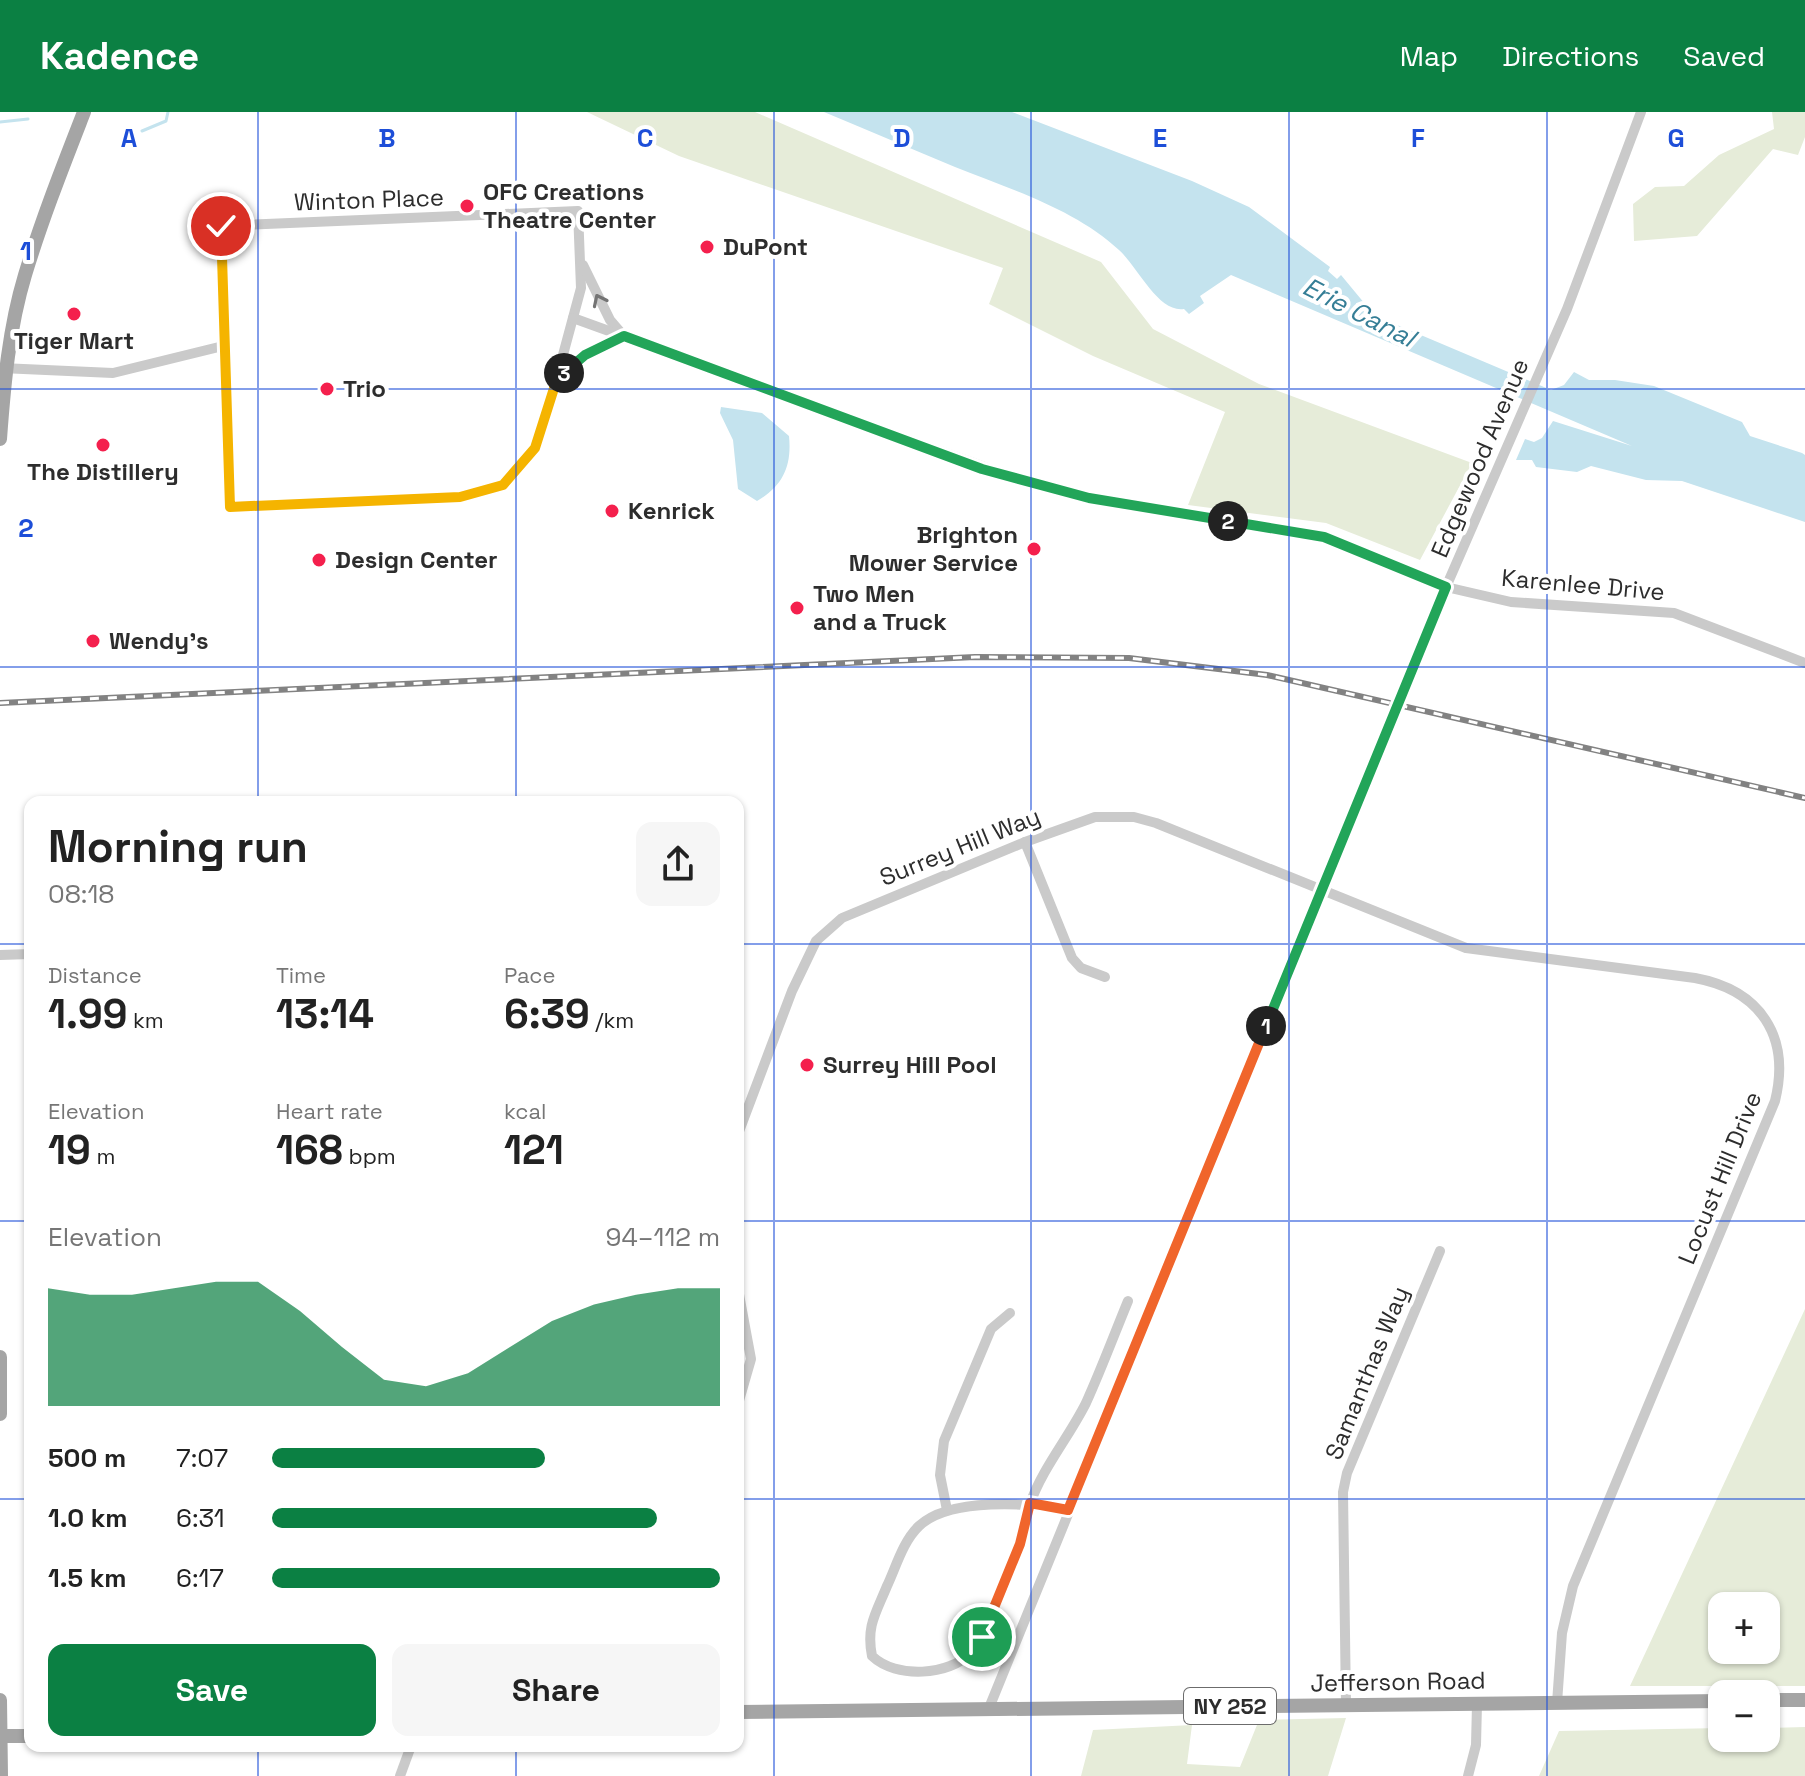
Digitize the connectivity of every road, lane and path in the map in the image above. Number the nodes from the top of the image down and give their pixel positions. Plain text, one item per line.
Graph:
1 (84, 112) edge
2 (1641, 112) edge
3 (580, 260) junction
4 (573, 318) junction
5 (624, 336) junction
6 (223, 346) junction
7 (3, 368) edge
8 (556, 382) junction
9 (0, 439) edge
10 (1446, 587) junction
11 (1805, 663) edge
12 (1025, 842) junction
13 (1322, 891) junction
14 (24, 954) edge
15 (0, 955) edge
16 (1105, 977) dead end
17 (744, 1118) edge
18 (1440, 1251) dead end
19 (1128, 1301) dead end
20 (1010, 1313) dead end
21 (744, 1321) edge
22 (0, 1357) edge
23 (744, 1383) edge
24 (0, 1414) edge
25 (1030, 1503) junction
26 (947, 1510) junction
27 (1068, 1510) junction
28 (0, 1700) edge
29 (1780, 1700) edge
30 (1805, 1700) edge
31 (1708, 1701) edge
32 (1557, 1703) junction
33 (1477, 1704) junction
34 (1346, 1705) junction
35 (989, 1708) junction
36 (744, 1712) edge
37 (0, 1736) edge
38 (24, 1736) edge
39 (409, 1752) edge
40 (1, 1776) edge
41 (400, 1776) edge
42 (1468, 1776) edge

1 - 7 main road
2 - 10 street, Edgewood Avenue
3 - 4 street, Winton Place
5 -> 3 street
3 - 6 street, Winton Place
4 - 5 street
4 - 8 street, Winton Place
5 - 8 street
5 - 10 street
6 - 7 street
6 - 8 street, Winton Place
7 - 9 main road
10 - 11 street, Karenlee Drive
10 - 13 street, Edgewood Avenue
12 - 13 street, Surrey Hill Way
12 - 16 street
12 - 17 street, Surrey Hill Way
13 - 27 street, Edgewood Avenue
13 - 32 street, Locust Hill Drive
14 - 15 street
18 - 34 street, Samanthas Way
19 - 25 street
20 - 26 street
21 - 23 street
22 - 24 main road
25 - 26 street
25 - 26 street
25 - 27 street
27 - 35 street, Edgewood Avenue
28 - 37 main road
29 - 30 main road
31 - 32 main road, Jefferson Road / NY 252
32 - 33 main road, Jefferson Road / NY 252
33 - 34 main road, Jefferson Road / NY 252
33 - 42 street
34 - 35 main road, Jefferson Road / NY 252
35 - 36 main road, Jefferson Road / NY 252
37 - 38 main road
37 - 40 main road
39 - 41 street

